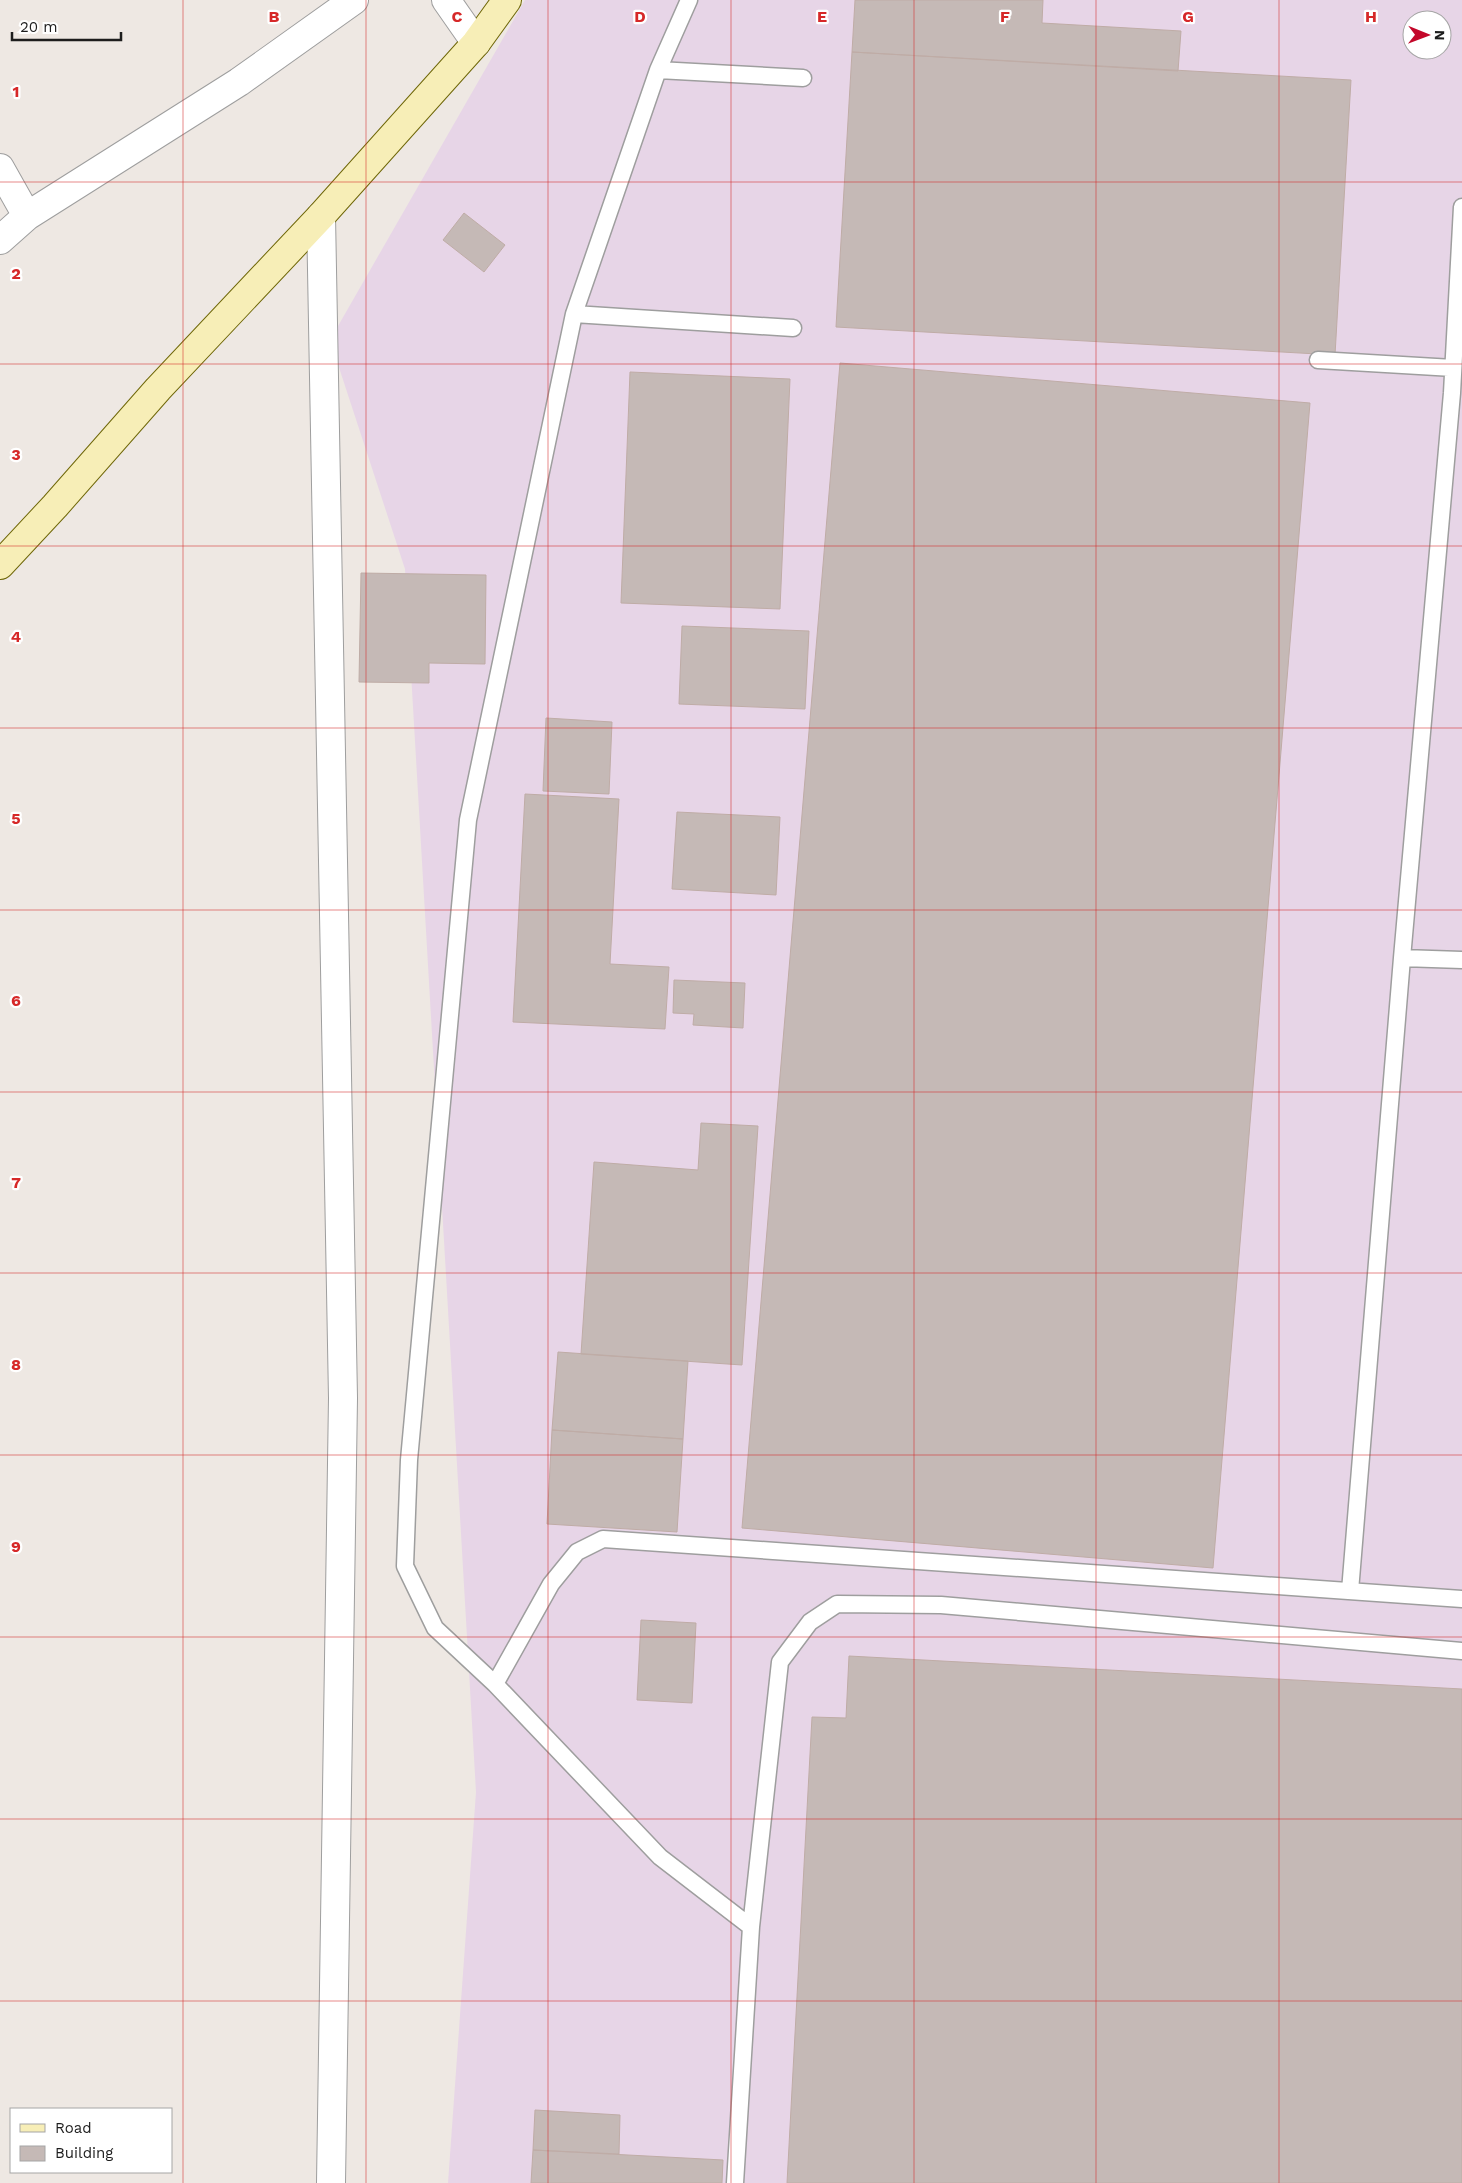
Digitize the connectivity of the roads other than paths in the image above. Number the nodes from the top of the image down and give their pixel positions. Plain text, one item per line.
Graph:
1 (354, 0) edge
2 (446, 0) edge
3 (506, 0) edge
4 (689, 0) edge
5 (476, 43) junction
6 (658, 70) junction
7 (803, 78) dead end
8 (0, 168) edge
9 (1462, 208) edge
10 (27, 216) junction
11 (321, 216) junction
12 (0, 240) edge
13 (574, 314) junction
14 (793, 328) dead end
15 (1318, 360) dead end
16 (1453, 368) junction
17 (1457, 393) edge
18 (0, 565) edge
19 (1402, 958) junction
20 (1462, 960) edge
21 (1350, 1591) junction
22 (1462, 1599) edge
23 (1462, 1651) edge
24 (495, 1684) junction
25 (751, 1926) junction
26 (331, 2183) edge
27 (735, 2183) edge

1 - 10 street
2 - 5 street
3 - 5 street
4 - 6 lane
5 - 11 street
6 - 7 lane
6 - 13 lane
8 - 10 street
9 - 16 lane
10 - 12 street
11 - 18 street
11 - 26 street
13 - 14 lane
13 - 24 lane
15 - 16 lane
16 - 17 lane
17 - 19 lane
19 - 20 lane
19 - 21 lane
21 - 22 lane
21 - 24 lane
23 - 25 lane
24 - 25 lane
25 - 27 lane

